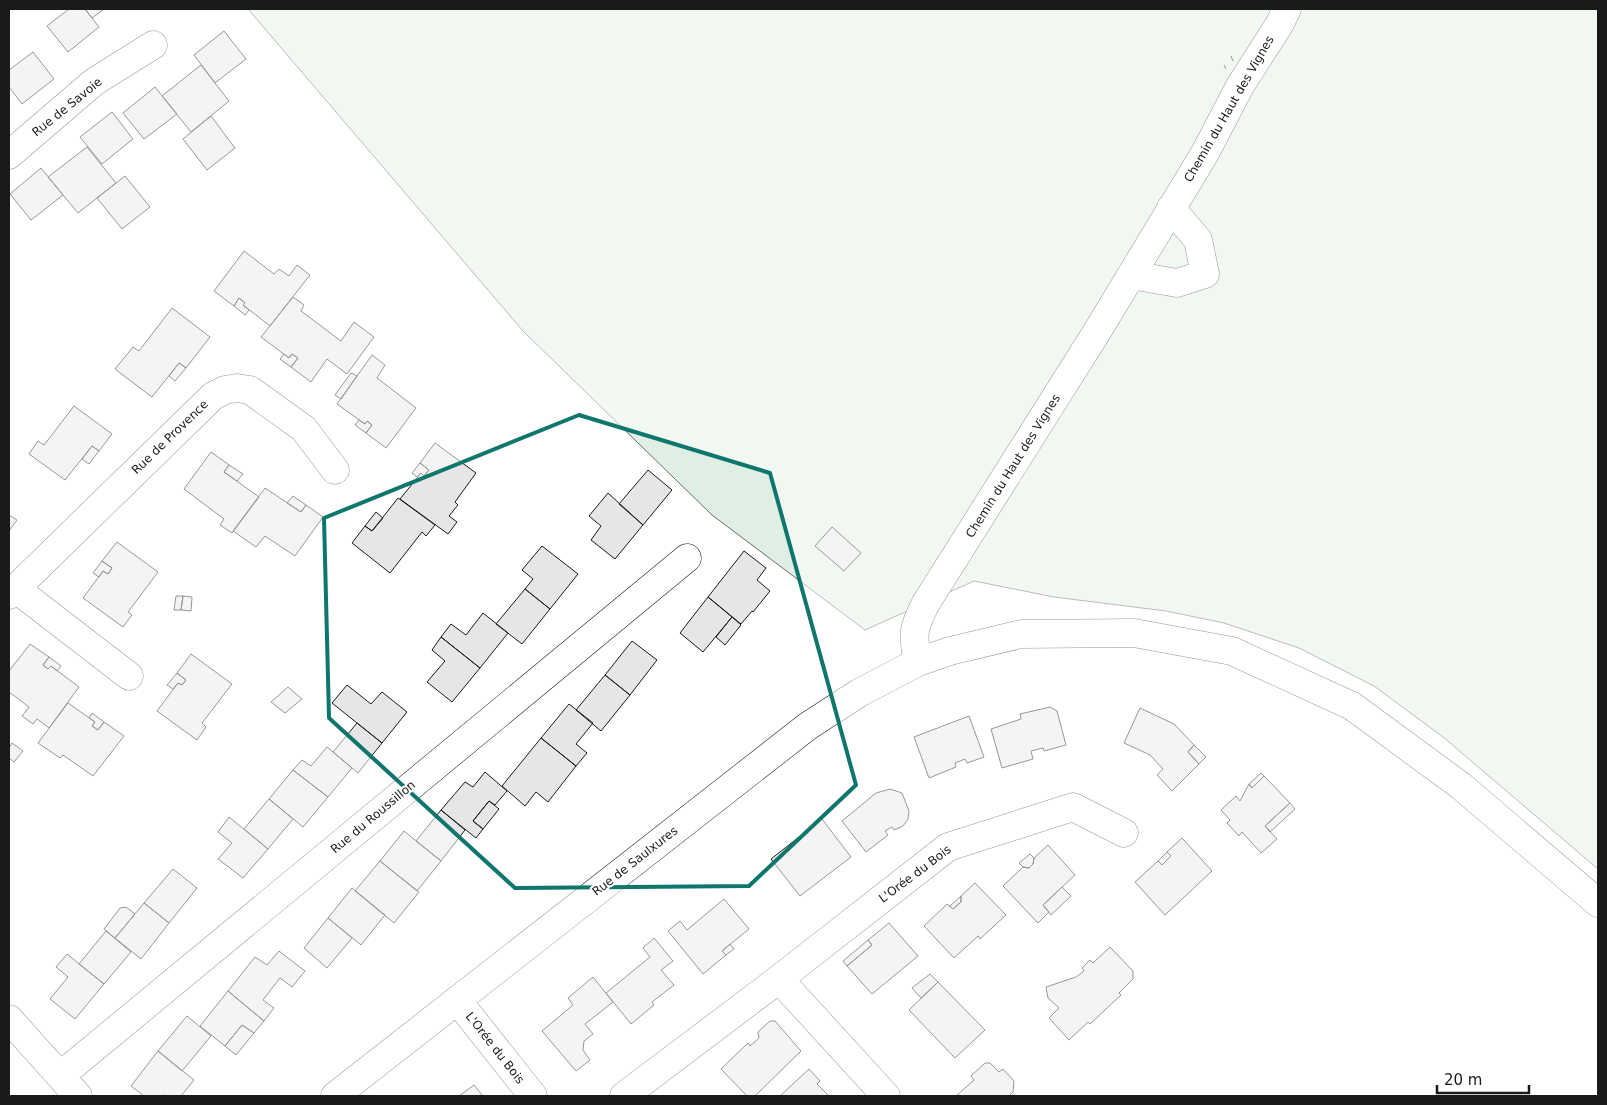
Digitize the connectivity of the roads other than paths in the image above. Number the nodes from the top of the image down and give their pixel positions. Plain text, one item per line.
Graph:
1 (1287, 9) edge
2 (153, 45) dead end
3 (9, 155) edge
4 (1171, 208) junction
5 (1131, 275) junction
6 (335, 470) dead end
7 (687, 558) dead end
8 (12, 592) edge
9 (918, 662) junction
10 (129, 676) dead end
11 (1124, 833) dead end
12 (1598, 903) edge
13 (779, 979) junction
14 (458, 1000) junction
15 (9, 1019) edge
16 (60, 1076) junction
17 (78, 1096) edge
18 (336, 1096) edge
19 (533, 1096) edge
20 (624, 1096) edge
21 (886, 1096) edge

1 - 4 street, Chemin du Haut des Vignes
2 - 3 street, Rue de Savoie
4 - 5 street, Chemin du Haut des Vignes
4 - 5 street
5 - 9 street, Chemin du Haut des Vignes
6 - 8 street, Rue de Provence
7 - 16 street, Rue du Roussillon
8 - 10 street, Rue de Provence
9 - 12 street, Rue de Saulxures
9 - 14 street, Rue de Saulxures
11 - 13 street, L'Orée du Bois
13 - 20 street, L'Orée du Bois
13 - 21 street
14 - 18 street, Rue de Saulxures
14 - 19 street, L'Orée du Bois
15 - 16 street
16 - 17 street

